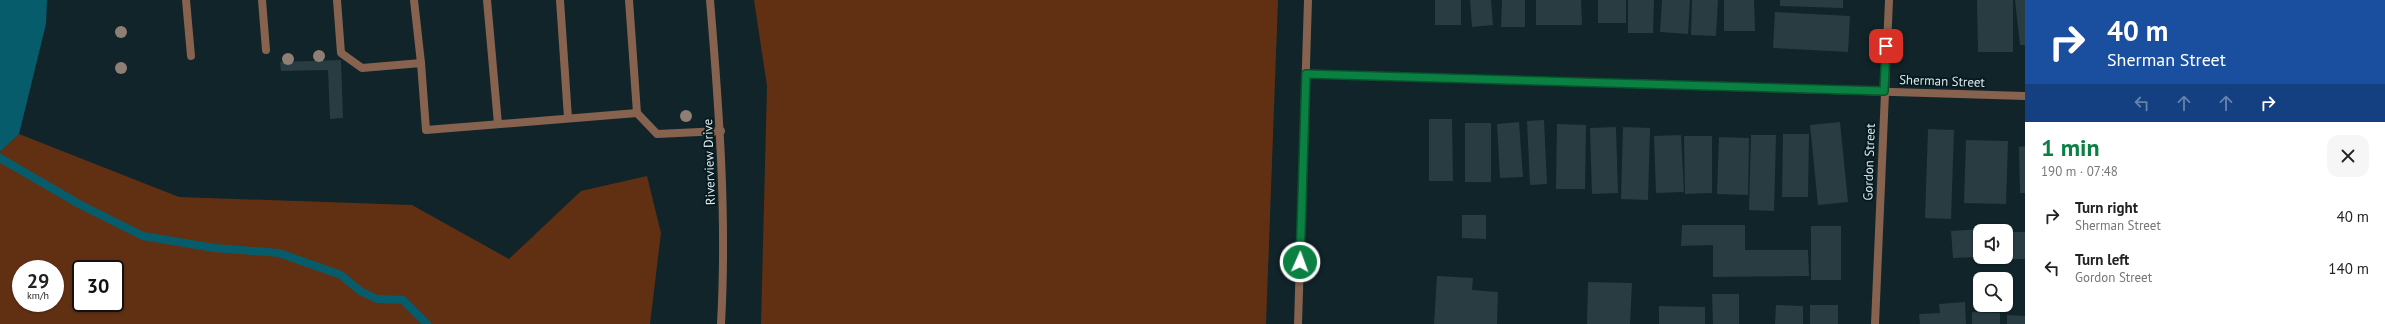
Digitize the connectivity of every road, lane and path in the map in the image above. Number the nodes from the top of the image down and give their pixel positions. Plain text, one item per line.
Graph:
1 (186, 0) edge
2 (262, 0) edge
3 (337, 0) edge
4 (414, 0) edge
5 (487, 0) edge
6 (560, 0) edge
7 (629, 0) edge
8 (710, 0) edge
9 (1308, 0) edge
10 (1889, 0) edge
11 (266, 50) dead end
12 (190, 56) dead end
13 (421, 63) junction
14 (1306, 74) junction
15 (1884, 91) junction
16 (2025, 96) edge
17 (637, 113) junction
18 (568, 118) junction
19 (498, 124) junction
20 (721, 131) junction
21 (721, 324) edge
22 (1298, 324) edge
23 (1875, 324) edge

1 - 12 street
2 - 11 street
3 - 13 street
4 - 13 street
5 - 19 street
6 - 18 street
7 - 17 street
8 - 20 street, Riverview Drive
9 - 14 street
10 - 15 street, Gordon Street
13 - 19 street
14 - 15 street, Sherman Street
14 - 22 street
15 - 16 street, Sherman Street
15 - 23 street, Gordon Street
17 - 18 street
17 - 20 street
18 - 19 street
20 - 21 street, Riverview Drive

